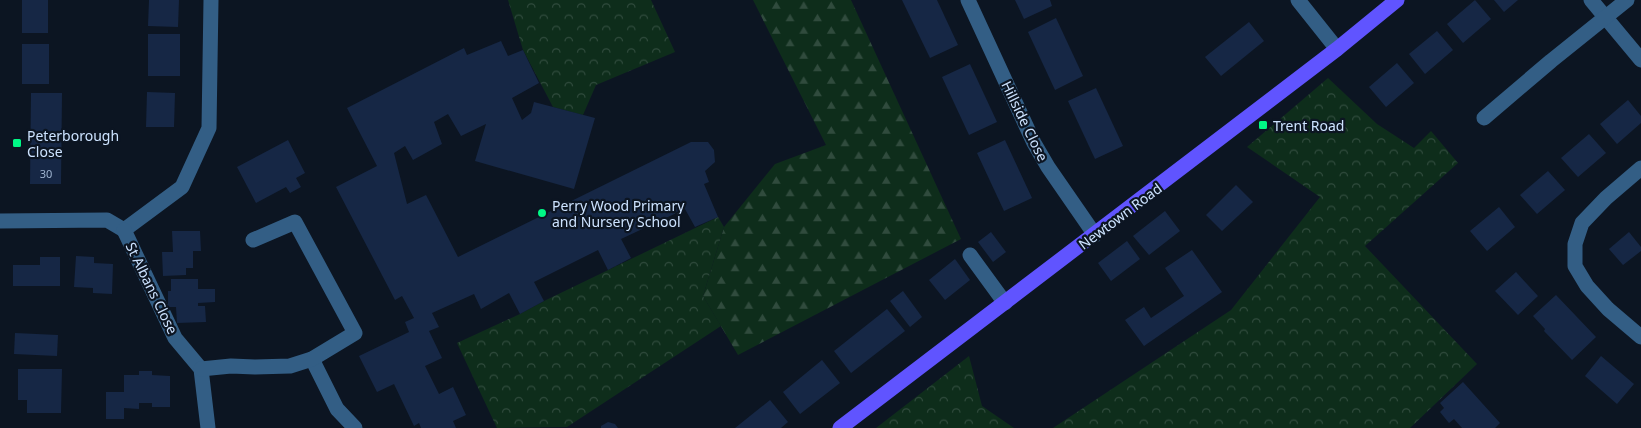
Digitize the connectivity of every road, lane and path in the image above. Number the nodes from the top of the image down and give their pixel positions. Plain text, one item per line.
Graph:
1 (211, 0) edge
2 (968, 0) edge
3 (1298, 0) edge
4 (1397, 0) edge
5 (1591, 0) edge
6 (1627, 0) edge
7 (1605, 17) junction
8 (1337, 49) junction
9 (1641, 60) edge
10 (1484, 118) dead end
11 (1641, 168) edge
12 (0, 221) edge
13 (124, 230) junction
14 (1095, 235) junction
15 (253, 240) dead end
16 (970, 255) dead end
17 (1005, 303) junction
18 (1641, 337) edge
19 (312, 359) junction
20 (201, 369) junction
21 (208, 428) edge
22 (355, 428) edge
23 (840, 428) edge

1 - 13 street
2 - 14 street, Hillside Close
3 - 8 street
4 - 8 main road, Newtown Road
5 - 7 street
6 - 7 street
7 - 9 street
7 - 10 street
8 - 14 main road, Newtown Road
11 - 18 street
12 - 13 street
13 - 20 street, St Albans Close
14 - 17 main road, Newtown Road
15 - 19 street
16 - 17 street
17 - 23 main road, Newtown Road
19 - 20 street
19 - 22 street
20 - 21 street

